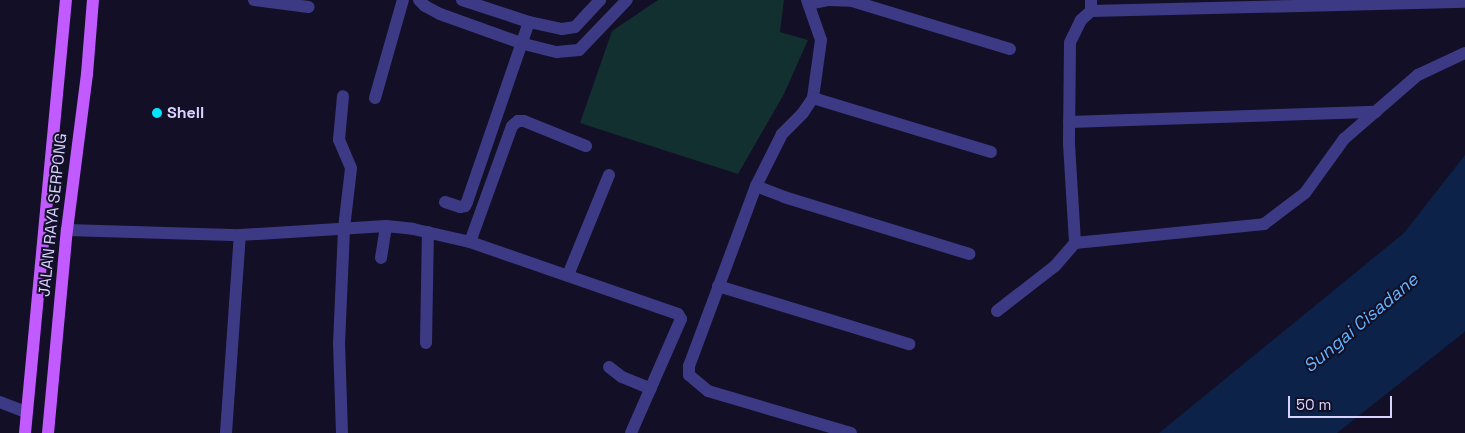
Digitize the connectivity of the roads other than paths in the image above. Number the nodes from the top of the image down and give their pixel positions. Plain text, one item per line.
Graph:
1 (66, 0) edge
2 (93, 0) edge
3 (254, 0) edge
4 (403, 0) edge
5 (419, 0) edge
6 (462, 0) edge
7 (600, 0) edge
8 (627, 0) edge
9 (808, 2) edge
10 (1465, 2) edge
11 (1091, 6) edge
12 (309, 7) dead end
13 (529, 22) junction
14 (524, 44) junction
15 (1010, 49) dead end
16 (1465, 53) edge
17 (343, 96) dead end
18 (375, 98) dead end
19 (813, 98) junction
20 (1376, 112) junction
21 (1069, 122) junction
22 (586, 146) dead end
23 (991, 152) dead end
24 (609, 175) dead end
25 (756, 186) junction
26 (445, 202) dead end
27 (386, 226) junction
28 (344, 228) junction
29 (67, 230) junction
30 (428, 232) junction
31 (240, 235) junction
32 (470, 242) junction
33 (1075, 243) junction
34 (969, 254) dead end
35 (381, 258) dead end
36 (568, 275) junction
37 (718, 286) junction
38 (998, 311) dead end
39 (426, 343) dead end
40 (909, 344) dead end
41 (609, 368) dead end
42 (651, 389) junction
43 (0, 402) edge
44 (26, 412) junction
45 (25, 433) edge
46 (48, 433) edge
47 (226, 433) edge
48 (342, 433) edge
49 (632, 433) edge
50 (851, 433) edge

1 - 44 main road, JALAN RAYA SERPONG
2 - 29 main road, JALAN RAYA SERPONG
3 - 12 street
4 - 18 street
5 - 14 street
6 - 13 street
7 - 13 street
8 - 14 street
9 - 15 street
9 - 19 street
10 - 11 street
11 - 21 street
13 - 14 street
14 - 26 street
16 - 20 street
17 - 28 street
19 - 23 street
19 - 25 street
20 - 21 street
20 - 33 street
21 - 33 street
22 - 32 street
24 - 36 street
25 - 34 street
25 - 37 street
27 - 28 street
27 - 30 street
27 - 35 street
28 - 31 street
28 - 48 street
29 - 31 street
29 - 46 main road, JALAN RAYA SERPONG
30 - 32 street
30 - 39 street
31 - 47 street
32 - 36 street
33 - 38 street
36 - 42 street
37 - 40 street
37 - 50 street
41 - 42 street
42 - 49 street
43 - 44 street
44 - 45 main road, JALAN RAYA SERPONG

